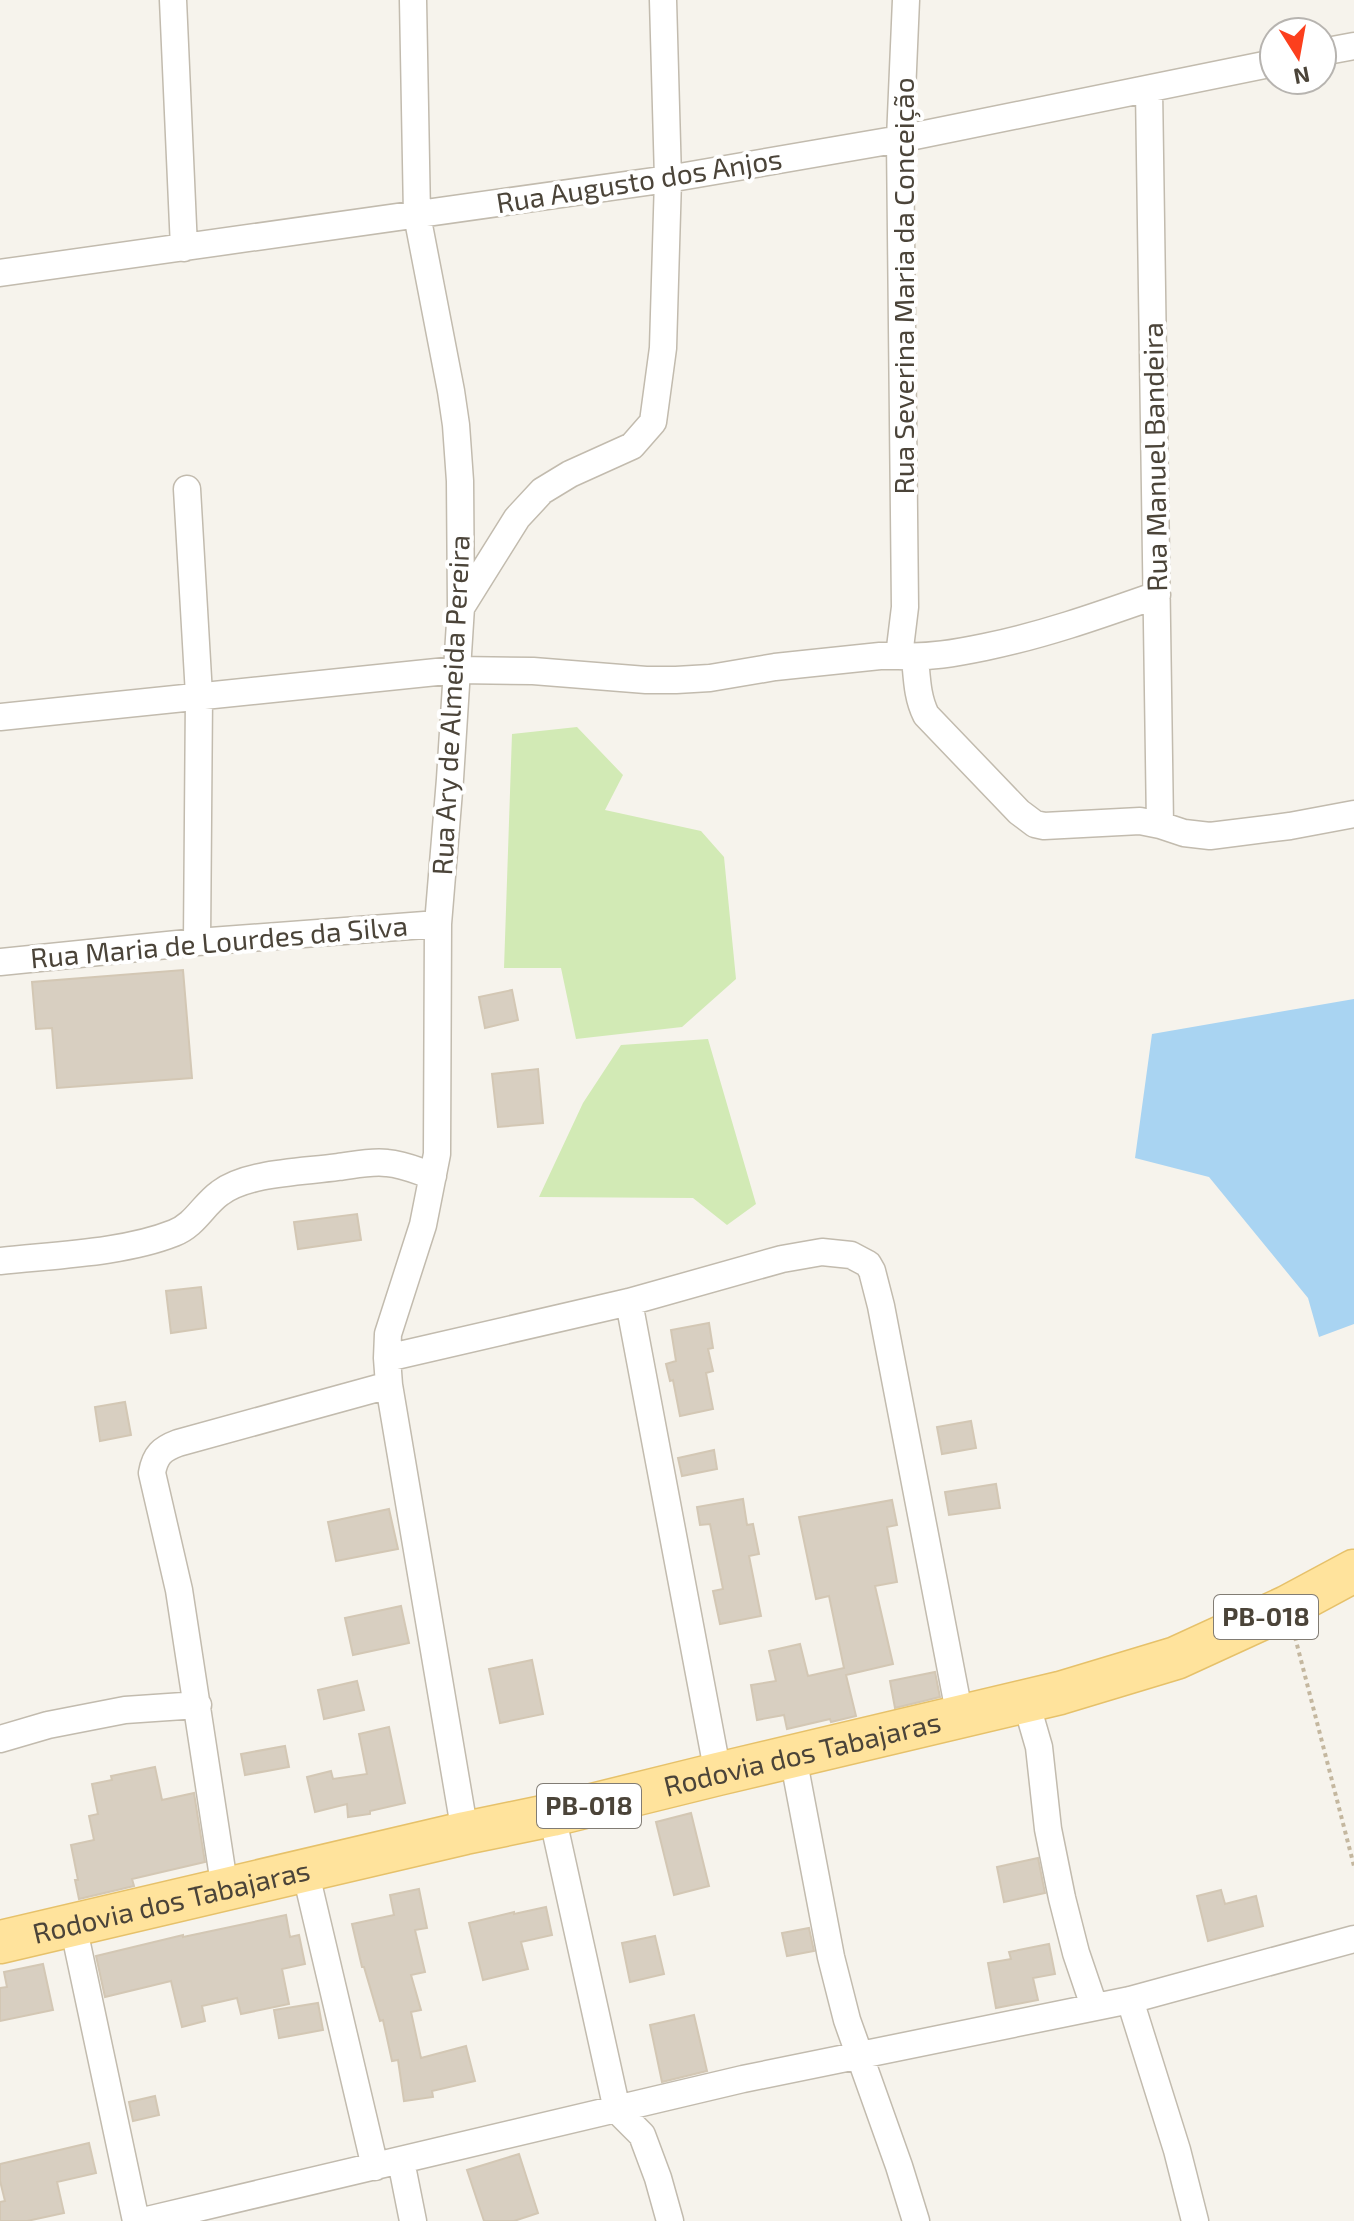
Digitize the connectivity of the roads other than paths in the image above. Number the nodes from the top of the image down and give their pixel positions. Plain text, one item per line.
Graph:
1 (173, 0) edge
2 (413, 0) edge
3 (663, 0) edge
4 (906, 0) edge
5 (1258, 66) edge
6 (1149, 89) junction
7 (900, 139) junction
8 (668, 179) junction
9 (417, 215) junction
10 (184, 248) junction
11 (0, 273) edge
12 (187, 489) dead end
13 (1157, 595) junction
14 (461, 607) junction
15 (907, 657) junction
16 (456, 670) junction
17 (199, 695) junction
18 (0, 717) edge
19 (1354, 814) edge
20 (1160, 825) junction
21 (438, 924) junction
22 (197, 942) junction
23 (0, 962) edge
24 (433, 1176) junction
25 (0, 1261) edge
26 (629, 1302) junction
27 (387, 1358) junction
28 (389, 1385) junction
29 (1354, 1571) edge
30 (1026, 1702) junction
31 (198, 1705) junction
32 (960, 1717) junction
33 (0, 1739) edge
34 (793, 1757) junction
35 (718, 1774) junction
36 (552, 1815) junction
37 (465, 1833) junction
38 (305, 1870) junction
39 (225, 1890) junction
40 (73, 1925) junction
41 (1354, 1939) edge
42 (0, 1942) edge
43 (1130, 2000) junction
44 (1094, 2006) junction
45 (859, 2056) junction
46 (617, 2110) junction
47 (388, 2164) junction
48 (136, 2221) edge
49 (143, 2221) edge
50 (413, 2221) edge
51 (670, 2221) edge
52 (916, 2221) edge
53 (1195, 2221) edge

1 - 10 street
2 - 9 street, Rua Ary de Almeida Pereira
3 - 8 street
4 - 7 street, Rua Severina Maria da Conceição
5 - 6 street, Rua Augusto dos Anjos
6 - 7 street, Rua Augusto dos Anjos
6 - 13 street, Rua Manuel Bandeira
7 - 8 street, Rua Augusto dos Anjos
7 - 15 street, Rua Severina Maria da Conceição
8 - 9 street, Rua Augusto dos Anjos
8 - 14 street
9 - 10 street, Rua Augusto dos Anjos
9 - 14 street, Rua Ary de Almeida Pereira
10 - 11 street, Rua Augusto dos Anjos
12 - 17 street
13 - 15 street
13 - 20 street, Rua Manuel Bandeira
14 - 16 street, Rua Ary de Almeida Pereira
15 - 16 street
15 - 20 street, Rua Severina Maria da Conceição
16 - 17 street
16 - 21 street, Rua Ary de Almeida Pereira
17 - 18 street
17 - 22 street
19 - 20 street, Rua Severina Maria da Conceição
21 - 22 street, Rua Maria de Lourdes da Silva
21 - 24 street, Rua Ary de Almeida Pereira
22 - 23 street, Rua Maria de Lourdes da Silva
24 - 25 street
24 - 27 street, Rua Ary de Almeida Pereira
26 - 27 street
26 - 32 street
26 - 35 street
27 - 28 street, Rua Ary de Almeida Pereira
28 - 31 street
28 - 37 street, Rua Ary de Almeida Pereira
29 - 30 main road, Rodovia dos Tabajaras / PB-018
30 - 32 main road, Rodovia dos Tabajaras / PB-018
30 - 44 street
31 - 33 street
31 - 39 street
32 - 34 main road, Rodovia dos Tabajaras / PB-018
34 - 35 main road, Rodovia dos Tabajaras / PB-018
34 - 45 street
35 - 36 main road, Rodovia dos Tabajaras / PB-018
36 - 37 main road, Rodovia dos Tabajaras / PB-018
36 - 46 street
37 - 38 main road, Rodovia dos Tabajaras / PB-018
38 - 39 main road, Rodovia dos Tabajaras / PB-018
38 - 47 street
39 - 40 main road, Rodovia dos Tabajaras / PB-018
40 - 42 main road, Rodovia dos Tabajaras / PB-018
40 - 48 street
41 - 43 street
43 - 44 street
43 - 53 street
44 - 45 street
45 - 46 street
45 - 52 street
46 - 47 street
46 - 51 street
47 - 49 street
47 - 50 street

